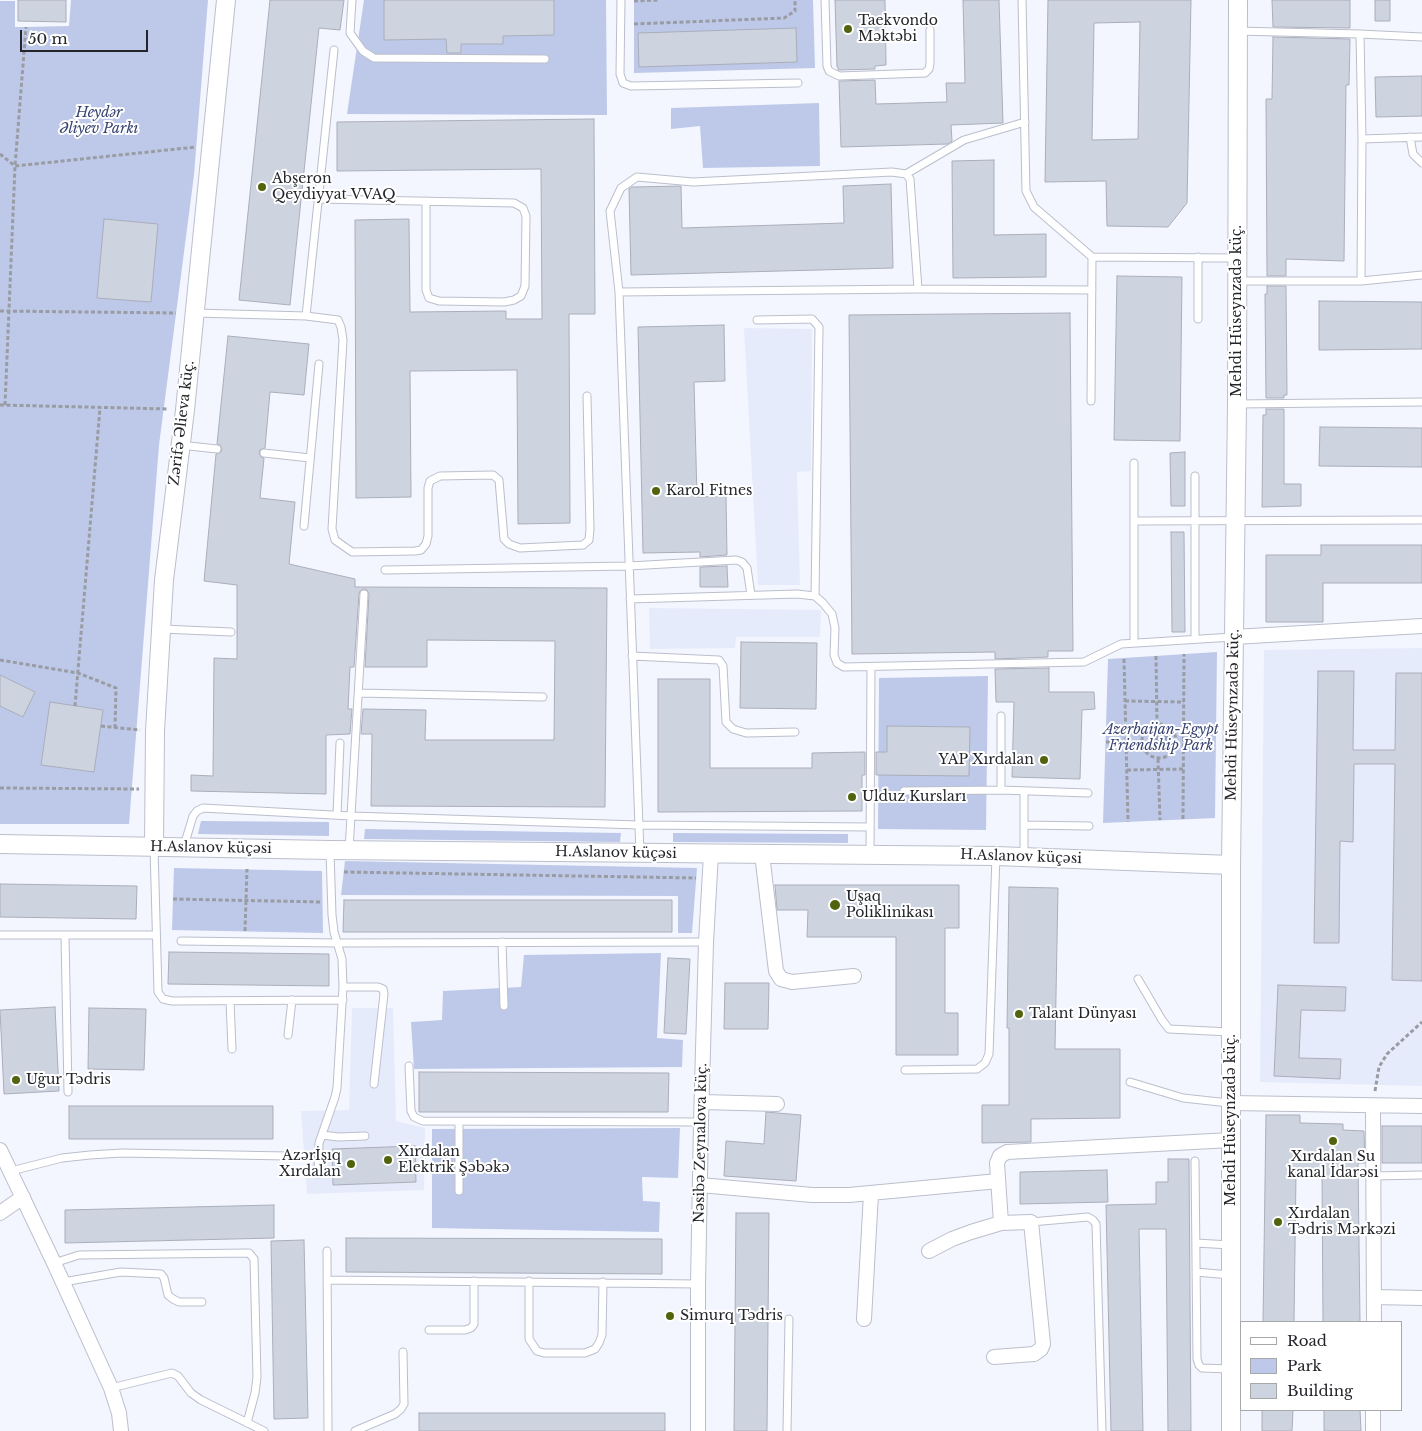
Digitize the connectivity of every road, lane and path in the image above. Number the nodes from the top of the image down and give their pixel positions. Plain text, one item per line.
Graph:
1 (226, 0) edge
2 (352, 0) edge
3 (621, 0) edge
4 (658, 0) edge
5 (795, 0) edge
6 (825, 0) edge
7 (1022, 0) edge
8 (1238, 0) edge
9 (634, 1) edge
10 (634, 24) dead end
11 (26, 27) dead end
12 (930, 30) dead end
13 (1237, 31) junction
14 (1360, 34) junction
15 (1422, 37) edge
16 (334, 50) dead end
17 (545, 59) dead end
18 (798, 83) dead end
19 (1025, 122) junction
20 (1410, 137) junction
21 (1422, 137) edge
22 (1362, 139) junction
23 (196, 147) dead end
24 (0, 154) edge
25 (1422, 163) edge
26 (15, 166) junction
27 (906, 174) junction
28 (318, 199) junction
29 (426, 202) junction
30 (1092, 257) junction
31 (1198, 258) junction
32 (1237, 258) junction
33 (1422, 276) edge
34 (1237, 281) junction
35 (1361, 281) junction
36 (918, 289) junction
37 (1092, 290) junction
38 (619, 292) junction
39 (0, 311) edge
40 (8, 311) junction
41 (176, 313) dead end
42 (195, 313) junction
43 (306, 316) junction
44 (1198, 319) dead end
45 (757, 320) dead end
46 (319, 364) dead end
47 (587, 396) dead end
48 (1091, 401) dead end
49 (1422, 402) edge
50 (1237, 404) junction
51 (0, 405) edge
52 (5, 405) junction
53 (100, 408) junction
54 (185, 410) junction
55 (180, 445) junction
56 (217, 449) dead end
57 (264, 454) dead end
58 (310, 458) junction
59 (1134, 463) dead end
60 (1195, 476) dead end
61 (1195, 520) junction
62 (1235, 520) junction
63 (1422, 520) edge
64 (1134, 521) junction
65 (304, 526) dead end
66 (629, 566) junction
67 (385, 570) dead end
68 (364, 594) dead end
69 (751, 595) junction
70 (815, 596) junction
71 (630, 599) junction
72 (1422, 626) edge
73 (162, 629) junction
74 (231, 632) dead end
75 (1234, 636) junction
76 (1195, 639) junction
77 (1134, 642) junction
78 (1184, 654) dead end
79 (632, 656) junction
80 (1156, 656) dead end
81 (1124, 659) dead end
82 (0, 660) edge
83 (871, 667) junction
84 (78, 673) junction
85 (358, 693) junction
86 (543, 697) dead end
87 (1125, 701) junction
88 (1156, 701) junction
89 (1184, 702) junction
90 (75, 706) dead end
91 (1001, 716) dead end
92 (1157, 724) junction
93 (101, 726) dead end
94 (114, 728) junction
95 (155, 732) junction
96 (795, 732) dead end
97 (1106, 742) dead end
98 (1126, 742) junction
99 (1142, 742) junction
100 (340, 743) dead end
101 (1158, 758) junction
102 (1184, 768) junction
103 (1127, 770) junction
104 (1158, 770) junction
105 (0, 788) edge
106 (154, 790) junction
107 (1001, 790) junction
108 (904, 791) dead end
109 (1024, 791) junction
110 (1088, 793) dead end
111 (337, 815) junction
112 (350, 816) junction
113 (1160, 820) dead end
114 (1183, 820) dead end
115 (1128, 822) dead end
116 (639, 824) junction
117 (1024, 825) junction
118 (1089, 826) dead end
119 (870, 827) junction
120 (0, 844) edge
121 (154, 847) junction
122 (184, 847) junction
123 (330, 850) junction
124 (349, 850) junction
125 (640, 854) junction
126 (711, 854) junction
127 (762, 854) junction
128 (870, 854) junction
129 (996, 856) junction
130 (1024, 857) junction
131 (1231, 865) junction
132 (247, 869) dead end
133 (344, 872) dead end
134 (697, 878) dead end
135 (173, 899) dead end
136 (246, 901) junction
137 (323, 902) dead end
138 (245, 932) dead end
139 (0, 935) edge
140 (65, 935) junction
141 (156, 935) junction
142 (181, 941) dead end
143 (502, 942) junction
144 (706, 942) junction
145 (337, 943) junction
146 (854, 976) dead end
147 (1138, 979) dead end
148 (344, 987) junction
149 (292, 1000) junction
150 (343, 1000) junction
151 (230, 1001) junction
152 (504, 1006) dead end
153 (1422, 1022) edge
154 (1231, 1032) junction
155 (288, 1035) dead end
156 (232, 1049) dead end
157 (409, 1066) dead end
158 (906, 1070) dead end
159 (1130, 1082) dead end
160 (374, 1084) dead end
161 (68, 1092) dead end
162 (702, 1102) junction
163 (1231, 1103) junction
164 (777, 1104) dead end
165 (1373, 1106) junction
166 (1422, 1106) edge
167 (459, 1122) junction
168 (701, 1122) junction
169 (322, 1135) junction
170 (365, 1136) dead end
171 (1231, 1140) junction
172 (0, 1150) edge
173 (288, 1156) dead end
174 (1195, 1161) dead end
175 (11, 1171) junction
176 (318, 1174) dead end
177 (1422, 1175) edge
178 (1373, 1176) junction
179 (998, 1181) junction
180 (700, 1185) junction
181 (459, 1190) dead end
182 (870, 1194) junction
183 (23, 1197) junction
184 (0, 1212) edge
185 (1031, 1222) junction
186 (1001, 1224) junction
187 (1196, 1243) junction
188 (1231, 1245) junction
189 (327, 1251) dead end
190 (929, 1251) dead end
191 (54, 1263) junction
192 (1196, 1272) junction
193 (1231, 1275) junction
194 (327, 1280) junction
195 (474, 1281) junction
196 (529, 1281) junction
197 (63, 1282) junction
198 (603, 1282) junction
199 (698, 1284) junction
200 (1374, 1297) junction
201 (1422, 1298) edge
202 (202, 1302) dead end
203 (789, 1319) dead end
204 (864, 1319) dead end
205 (1374, 1321) edge
206 (429, 1330) dead end
207 (403, 1352) dead end
208 (994, 1357) dead end
209 (1231, 1369) junction
210 (111, 1388) junction
211 (1373, 1411) edge
212 (247, 1424) junction
213 (121, 1431) edge
214 (264, 1431) edge
215 (328, 1431) edge
216 (355, 1431) edge
217 (698, 1431) edge
218 (787, 1431) edge
219 (1102, 1431) edge
220 (1231, 1431) edge
221 (1373, 1431) edge

1 - 42 street, Zərifə Əlieva küç.
2 - 17 lane
3 - 18 lane
4 - 9 path
5 - 10 path
6 - 12 lane
7 - 19 lane
8 - 13 street, Mehdi Hüseynzadə küç.
11 - 26 path
13 - 14 lane
13 - 32 street, Mehdi Hüseynzadə küç.
14 - 15 lane
14 - 22 lane
16 - 28 lane
19 - 27 lane
19 - 30 lane
20 - 21 lane
20 - 22 lane
20 - 25 lane
22 - 35 lane
23 - 26 path
24 - 26 path
26 - 40 path
27 - 36 lane
27 - 38 lane
28 - 29 lane
28 - 43 lane
29 - 29 lane
30 - 31 lane
30 - 37 lane
31 - 32 lane
31 - 44 lane
32 - 34 street, Mehdi Hüseynzadə küç.
33 - 35 lane
34 - 35 lane
34 - 50 street, Mehdi Hüseynzadə küç.
36 - 37 lane
36 - 38 lane
37 - 48 lane
38 - 66 lane
39 - 40 path
40 - 41 path
40 - 52 path
42 - 43 lane
42 - 54 street, Zərifə Əlieva küç.
43 - 47 lane
45 - 70 lane
46 - 58 lane
49 - 50 lane
50 - 62 street, Mehdi Hüseynzadə küç.
51 - 52 path
52 - 53 path
53 - 54 path
53 - 84 path
54 - 55 street, Zərifə Əlieva küç.
55 - 56 lane
55 - 73 street, Zərifə Əlieva küç.
57 - 58 lane
58 - 65 lane
59 - 64 lane
60 - 61 lane
61 - 62 lane
61 - 64 lane
61 - 76 lane
62 - 63 lane
62 - 75 street, Mehdi Hüseynzadə küç.
64 - 77 lane
66 - 67 lane
66 - 69 lane
66 - 71 lane
68 - 85 lane
69 - 70 lane
69 - 71 lane
70 - 83 lane
71 - 79 lane
72 - 75 street
73 - 74 lane
73 - 95 street, Zərifə Əlieva küç.
75 - 76 lane
75 - 131 street, Mehdi Hüseynzadə küç.
76 - 77 lane
77 - 83 lane
78 - 89 path
79 - 96 lane
79 - 116 lane
80 - 88 path
81 - 87 path
82 - 84 path
83 - 119 lane
84 - 90 path
84 - 94 path
85 - 86 lane
85 - 112 lane
87 - 88 path
87 - 98 path
88 - 89 path
88 - 92 path
89 - 102 path
91 - 107 lane
92 - 99 path
92 - 101 path
93 - 94 path
94 - 95 path
95 - 106 street, Zərifə Əlieva küç.
97 - 98 path
98 - 99 path
98 - 103 path
99 - 101 path
100 - 111 lane
101 - 104 path
102 - 104 path
102 - 114 path
103 - 104 path
103 - 115 path
104 - 113 path
105 - 106 path
106 - 121 street, Zərifə Əlieva küç.
107 - 108 lane
107 - 109 lane
109 - 110 lane
109 - 117 lane
111 - 112 lane
111 - 122 lane
112 - 116 lane
112 - 124 lane
116 - 119 lane
116 - 125 lane
117 - 118 lane
117 - 130 lane
119 - 128 lane
120 - 121 street, H.Aslanov küçəsi
121 - 122 street, H.Aslanov küçəsi
121 - 141 lane
122 - 123 street, H.Aslanov küçəsi
123 - 124 street, H.Aslanov küçəsi
123 - 145 lane
124 - 125 street, H.Aslanov küçəsi
125 - 126 street, H.Aslanov küçəsi
126 - 127 street, H.Aslanov küçəsi
126 - 144 street, Nəsibə Zeynalova küç.
127 - 128 street, H.Aslanov küçəsi
127 - 146 street
128 - 129 street, H.Aslanov küçəsi
129 - 130 street, H.Aslanov küçəsi
129 - 158 lane
130 - 131 street, H.Aslanov küçəsi
131 - 154 street, Mehdi Hüseynzadə küç.
132 - 136 path
133 - 134 path
135 - 136 path
136 - 137 path
136 - 138 path
139 - 140 lane
140 - 141 lane
140 - 161 lane
141 - 151 lane
142 - 145 lane
143 - 144 lane
143 - 145 lane
143 - 152 lane
144 - 162 street, Nəsibə Zeynalova küç.
145 - 148 lane
147 - 154 lane
148 - 150 lane
148 - 160 lane
149 - 150 lane
149 - 151 lane
149 - 155 lane
150 - 169 lane
151 - 156 lane
153 - 165 path
154 - 163 street, Mehdi Hüseynzadə küç.
157 - 167 lane
159 - 163 lane
162 - 164 street
162 - 168 street, Nəsibə Zeynalova küç.
163 - 165 street
163 - 171 street, Mehdi Hüseynzadə küç.
165 - 166 street
165 - 178 street
167 - 168 lane
167 - 181 lane
168 - 180 street, Nəsibə Zeynalova küç.
169 - 170 lane
169 - 176 lane
171 - 179 street
171 - 188 street, Mehdi Hüseynzadə küç.
172 - 175 street
173 - 175 lane
174 - 187 lane
175 - 183 street
177 - 178 lane
178 - 200 street
179 - 182 street
179 - 186 street
180 - 182 street
180 - 199 street, Nəsibə Zeynalova küç.
182 - 204 street
183 - 184 street
183 - 191 street
185 - 186 street
185 - 208 street
185 - 219 lane
186 - 190 street
187 - 188 lane
187 - 192 lane
188 - 193 street, Mehdi Hüseynzadə küç.
189 - 194 lane
191 - 197 street
191 - 212 lane
192 - 193 lane
192 - 209 lane
193 - 209 street, Mehdi Hüseynzadə küç.
194 - 195 lane
194 - 215 lane
195 - 196 lane
195 - 206 lane
196 - 198 lane
196 - 198 lane
197 - 202 lane
197 - 210 street
198 - 199 lane
199 - 217 street, Nəsibə Zeynalova küç.
200 - 201 street
200 - 205 street
203 - 218 lane
207 - 216 lane
209 - 220 street, Mehdi Hüseynzadə küç.
210 - 212 lane
210 - 213 street
211 - 221 street
212 - 214 lane

